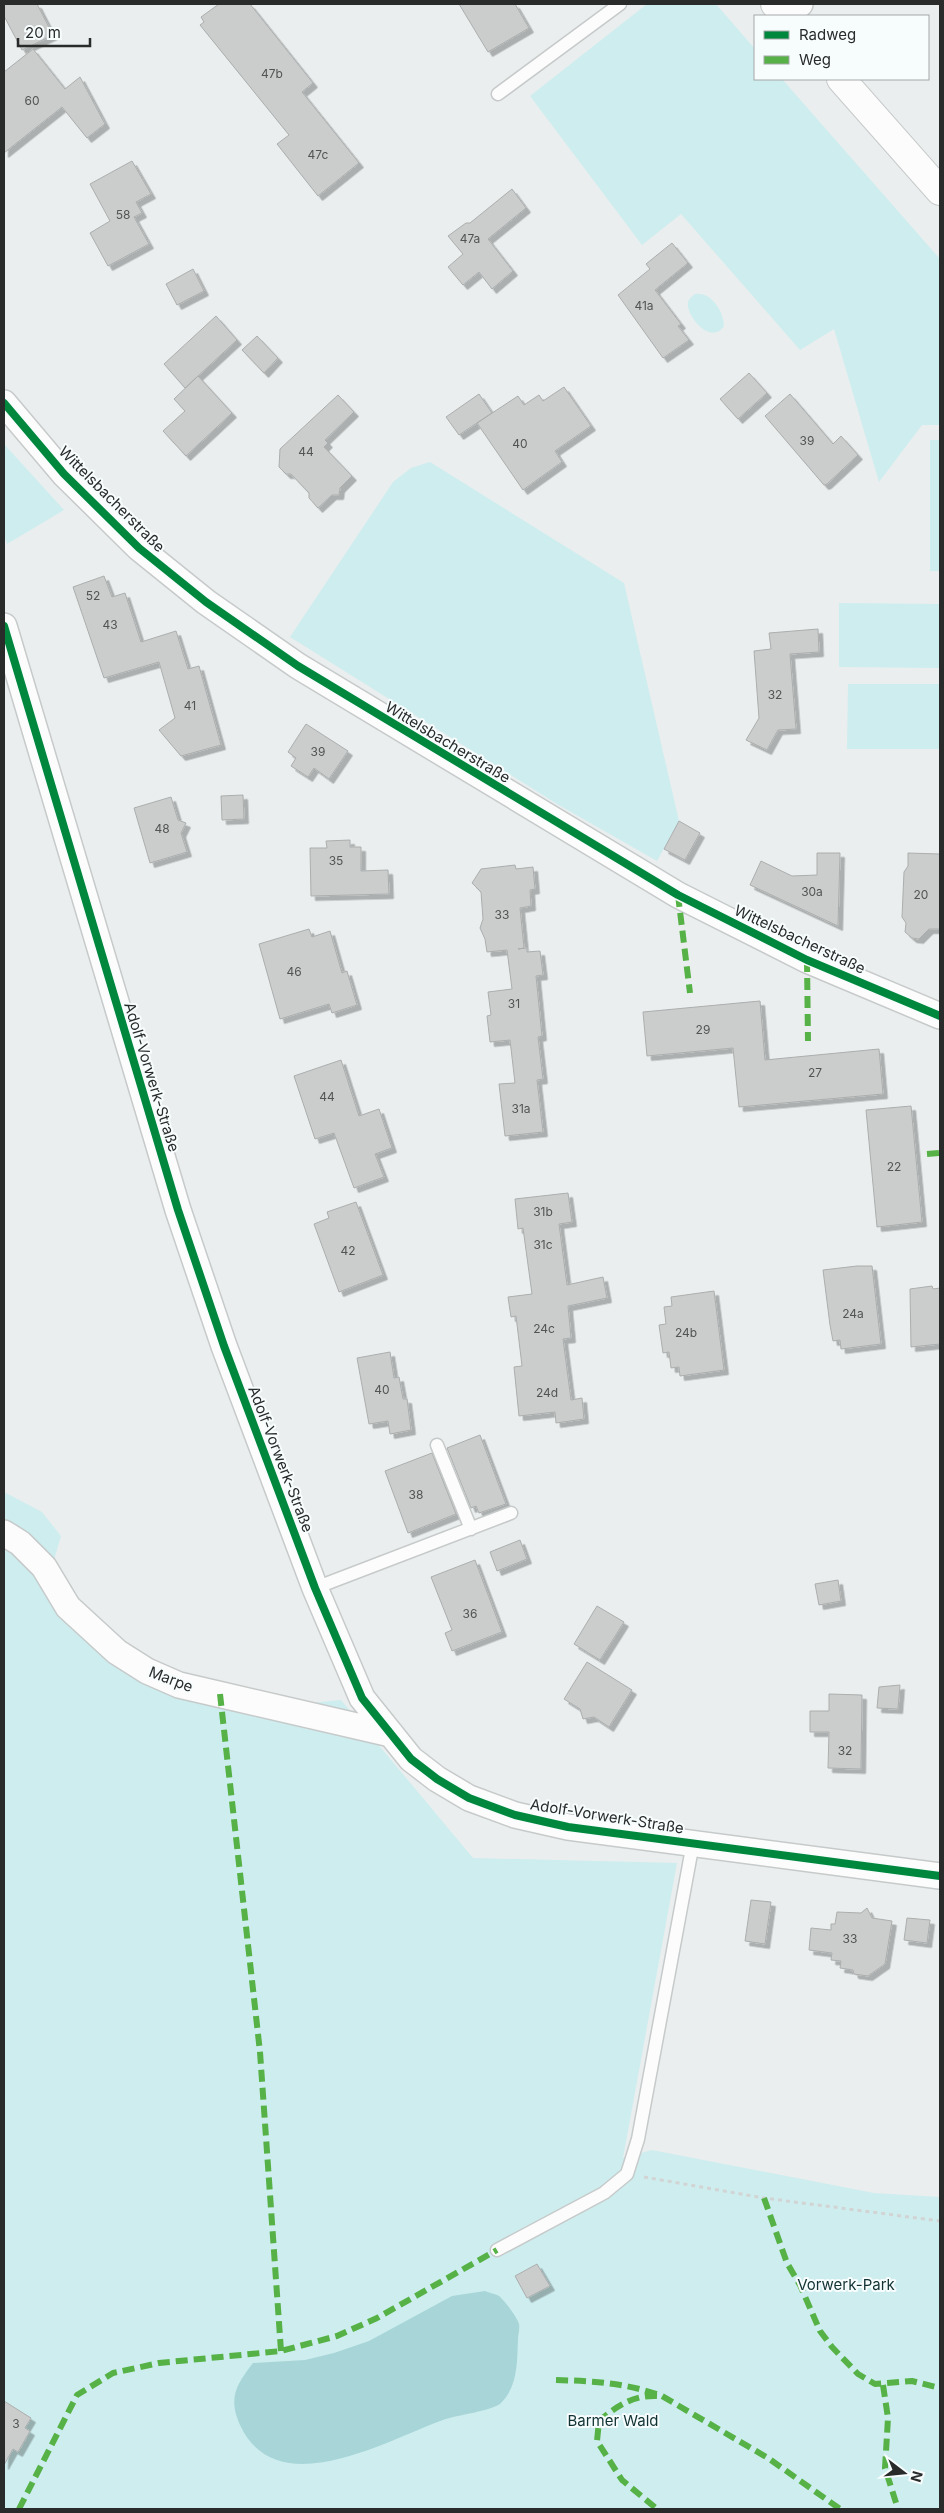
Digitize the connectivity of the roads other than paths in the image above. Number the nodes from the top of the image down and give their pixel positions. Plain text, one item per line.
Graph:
1 (620, 4) edge
2 (775, 4) edge
3 (800, 4) edge
4 (785, 15) edge
5 (787, 15) edge
6 (842, 80) edge
7 (498, 94) dead end
8 (940, 191) edge
9 (4, 403) edge
10 (4, 626) edge
11 (940, 1016) edge
12 (437, 1445) dead end
13 (511, 1513) dead end
14 (471, 1529) junction
15 (4, 1533) edge
16 (315, 1588) junction
17 (391, 1734) junction
18 (692, 1843) junction
19 (940, 1876) edge
20 (497, 2250) dead end

1 - 7 lane
2 - 4 street
3 - 5 street
6 - 8 street
9 - 11 street, Wittelsbacherstraße
10 - 16 street, Adolf-Vorwerk-Straße
12 - 14 lane
13 - 14 lane
14 - 16 lane
15 - 17 street, Marpe
16 - 17 street, Adolf-Vorwerk-Straße
17 - 18 street, Adolf-Vorwerk-Straße
18 - 19 street, Adolf-Vorwerk-Straße
18 - 20 lane

